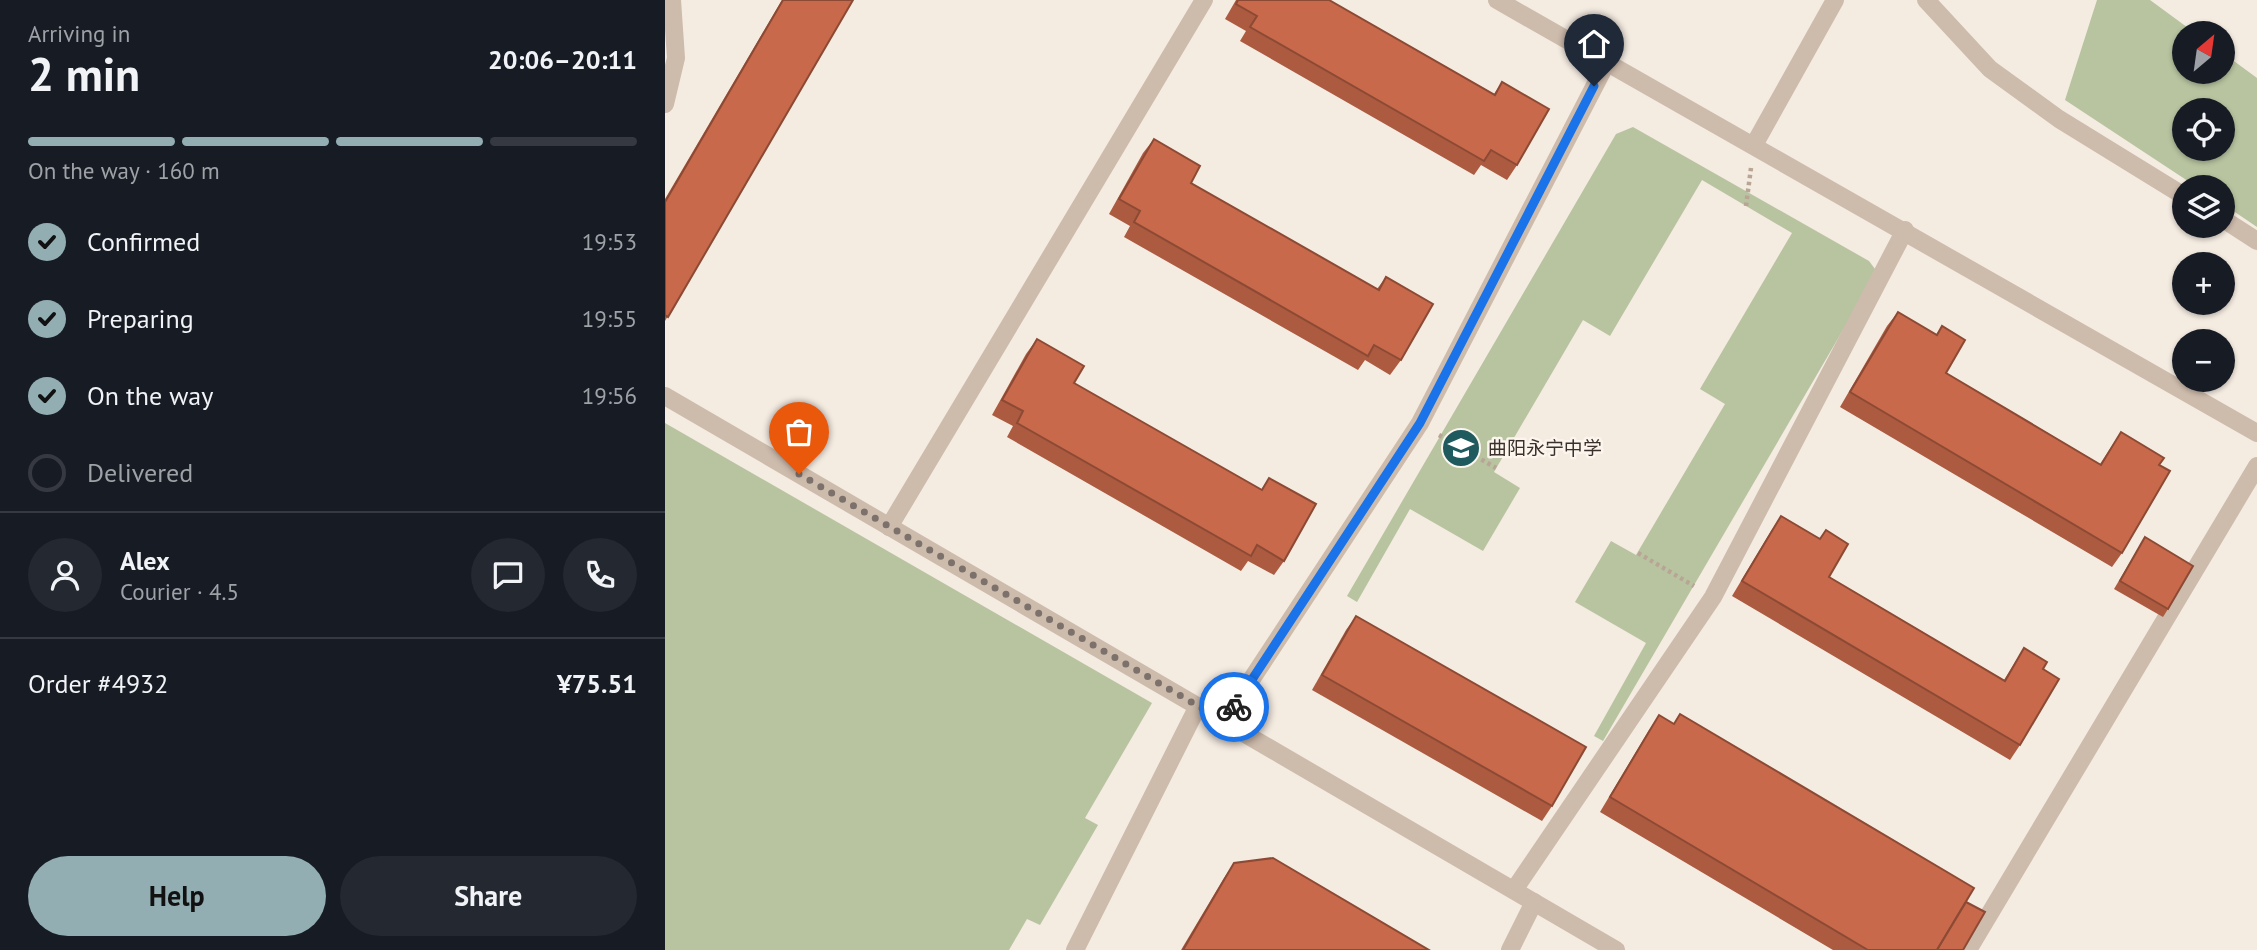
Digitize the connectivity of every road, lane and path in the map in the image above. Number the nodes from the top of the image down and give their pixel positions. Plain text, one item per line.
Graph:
1 (672, 0) edge
2 (1204, 0) edge
3 (1497, 0) edge
4 (1835, 0) edge
5 (1926, 0) edge
6 (1607, 62) junction
7 (665, 104) edge
8 (1754, 145) junction
9 (2172, 189) edge
10 (1746, 206) dead end
11 (2235, 227) edge
12 (1905, 230) junction
13 (2257, 241) edge
14 (665, 396) edge
15 (1420, 423) junction
16 (2257, 433) edge
17 (2257, 466) edge
18 (1496, 468) dead end
19 (889, 527) junction
20 (1638, 553) dead end
21 (1713, 597) junction
22 (1198, 706) junction
23 (1224, 721) junction
24 (1514, 890) junction
25 (1534, 902) junction
26 (1075, 950) edge
27 (1510, 950) edge
28 (1616, 950) edge
29 (1968, 950) edge

1 - 7 street
2 - 19 street
3 - 6 street
4 - 8 street
5 - 9 street
6 - 8 street
6 - 15 street
8 - 10 path
8 - 12 street
11 - 13 street
12 - 16 street
12 - 21 street
14 - 19 street
15 - 18 path
15 - 23 street
17 - 29 street
19 - 22 street
20 - 21 path
21 - 24 street
22 - 23 street
22 - 26 street
23 - 24 street
24 - 25 street
25 - 27 street
25 - 28 street

